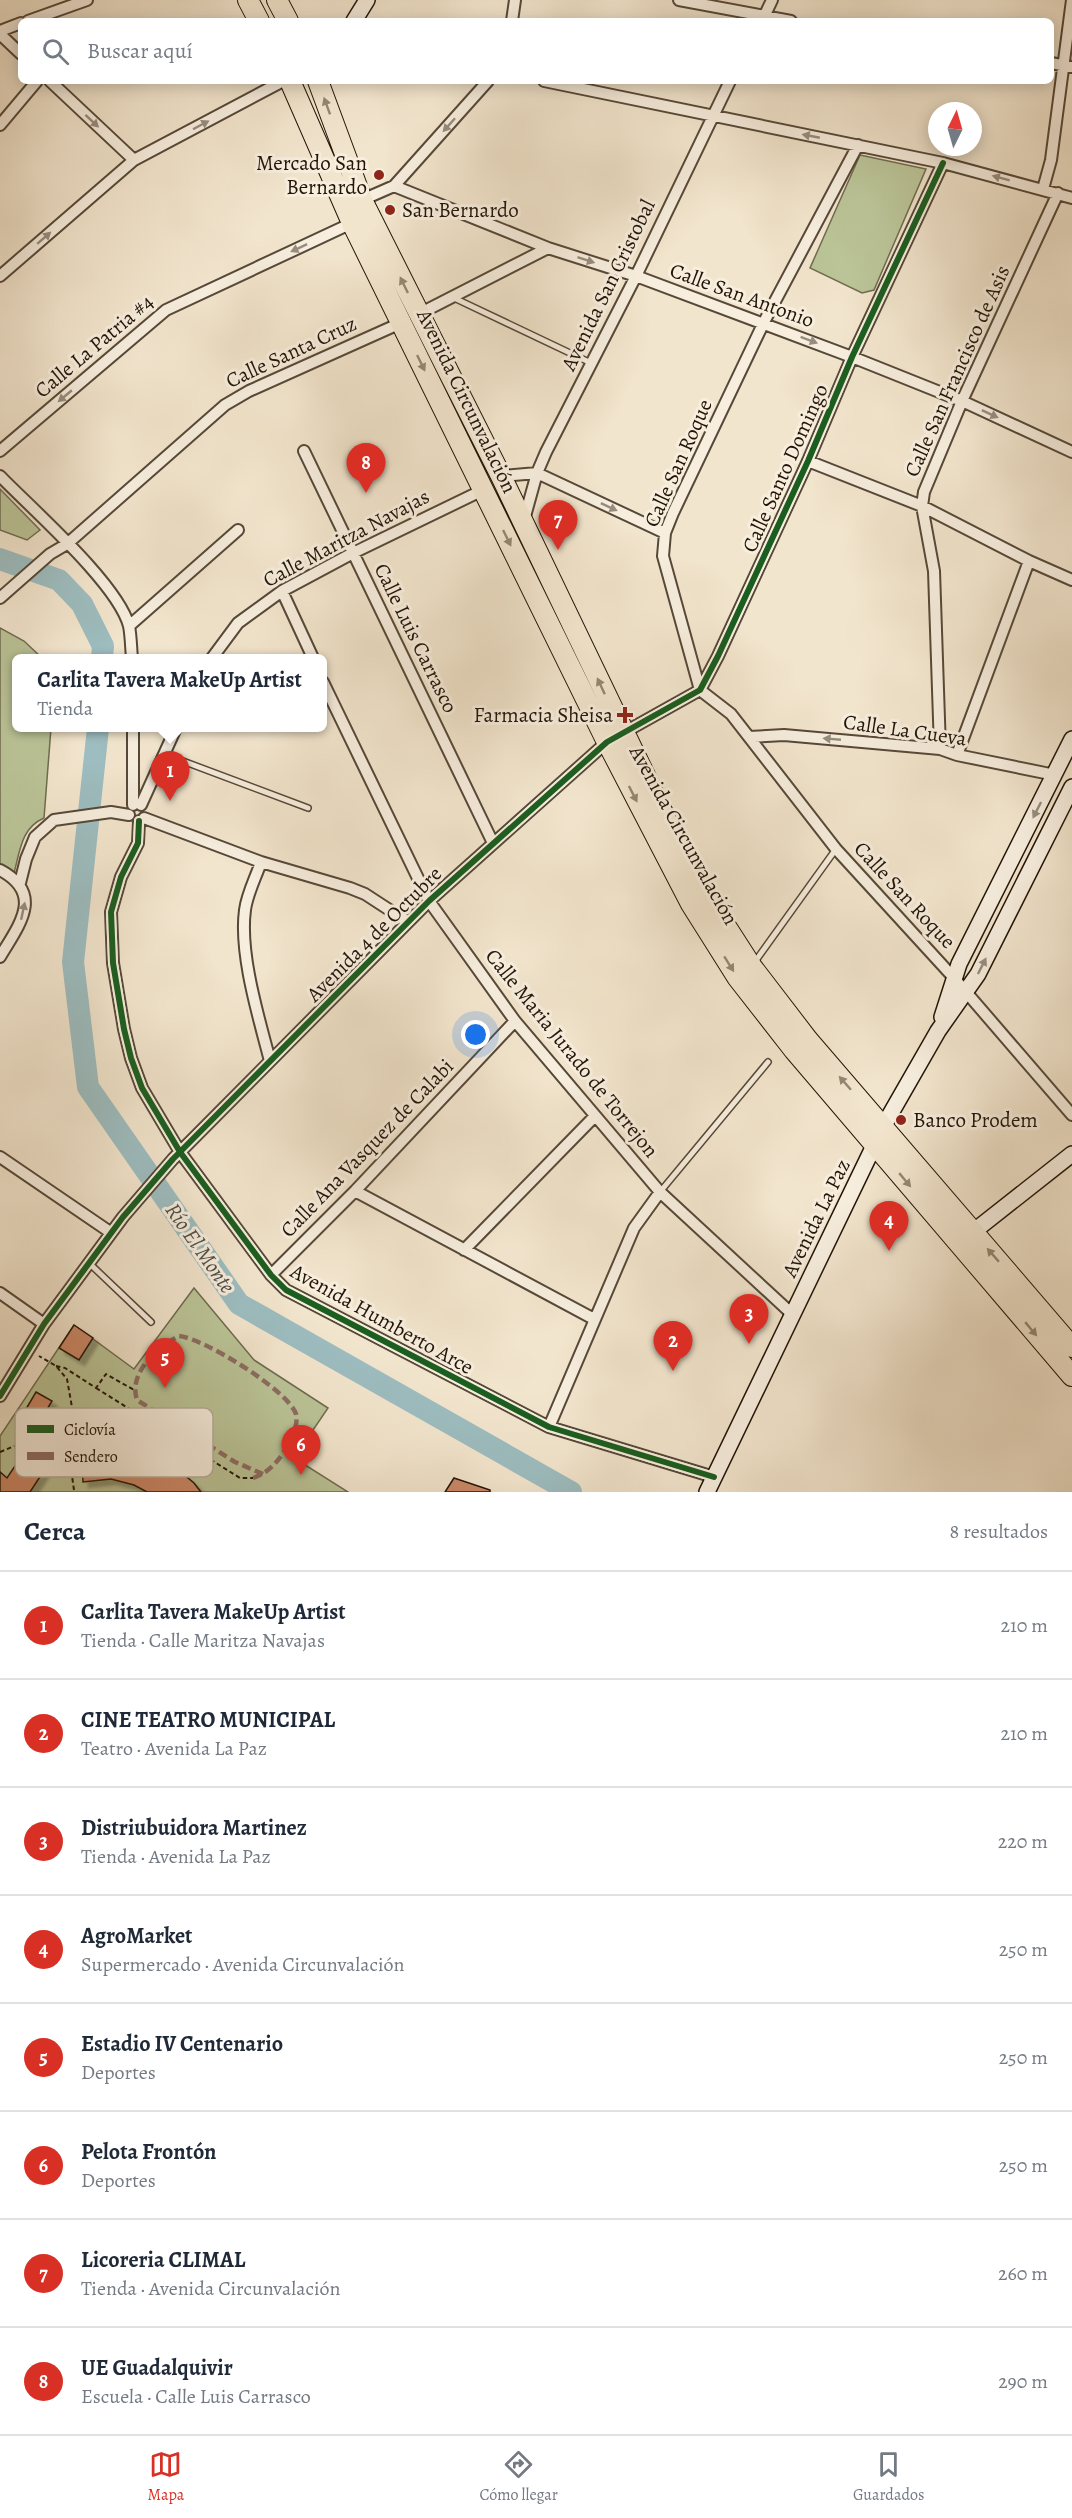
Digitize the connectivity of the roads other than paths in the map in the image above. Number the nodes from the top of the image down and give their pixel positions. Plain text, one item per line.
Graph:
1 (87, 0) edge
2 (248, 0) edge
3 (277, 0) edge
4 (367, 0) edge
5 (515, 0) edge
6 (679, 0) edge
7 (772, 0) edge
8 (1072, 0) edge
9 (36, 18) edge
10 (257, 18) edge
11 (286, 18) edge
12 (356, 18) edge
13 (512, 18) edge
14 (759, 18) edge
15 (763, 18) edge
16 (18, 24) edge
17 (0, 32) edge
18 (18, 51) edge
19 (1068, 66) edge
20 (34, 84) edge
21 (53, 84) edge
22 (278, 84) edge
23 (291, 84) edge
24 (319, 84) edge
25 (485, 84) edge
26 (558, 84) edge
27 (728, 84) edge
28 (711, 116) junction
29 (0, 125) edge
30 (858, 145) junction
31 (134, 160) junction
32 (943, 163) junction
33 (394, 186) junction
34 (1042, 189) junction
35 (1058, 193) junction
36 (1072, 198) edge
37 (362, 200) junction
38 (352, 223) junction
39 (548, 248) junction
40 (0, 276) edge
41 (636, 276) junction
42 (452, 297) junction
43 (410, 318) junction
44 (764, 322) junction
45 (852, 357) junction
46 (591, 363) junction
47 (962, 401) junction
48 (0, 451) edge
49 (304, 451) dead end
50 (1072, 452) edge
51 (808, 461) junction
52 (537, 473) junction
53 (0, 476) edge
54 (501, 476) junction
55 (483, 490) junction
56 (922, 506) junction
57 (524, 523) junction
58 (238, 530) dead end
59 (665, 533) junction
60 (67, 544) junction
61 (353, 553) junction
62 (1029, 561) junction
63 (1072, 580) edge
64 (282, 591) junction
65 (0, 598) edge
66 (129, 626) junction
67 (132, 654) edge
68 (215, 654) edge
69 (311, 654) edge
70 (327, 690) edge
71 (700, 690) junction
72 (133, 732) edge
73 (174, 732) edge
74 (615, 737) junction
75 (749, 737) junction
76 (1072, 738) edge
77 (940, 749) junction
78 (164, 754) junction
79 (957, 755) junction
80 (1055, 775) junction
81 (1072, 787) edge
82 (134, 808) junction
83 (308, 808) dead end
84 (141, 820) junction
85 (493, 843) junction
86 (836, 849) junction
87 (261, 862) junction
88 (0, 870) edge
89 (20, 883) junction
90 (429, 901) junction
91 (408, 922) junction
92 (0, 957) edge
93 (752, 967) junction
94 (954, 978) junction
95 (966, 992) junction
96 (515, 1021) junction
97 (938, 1031) junction
98 (270, 1061) junction
99 (768, 1062) dead end
100 (1072, 1115) edge
101 (594, 1117) junction
102 (884, 1127) junction
103 (875, 1145) junction
104 (1072, 1154) edge
105 (177, 1156) junction
106 (0, 1157) edge
107 (355, 1191) junction
108 (660, 1192) junction
109 (110, 1232) junction
110 (973, 1232) junction
111 (464, 1250) junction
112 (88, 1262) junction
113 (271, 1275) junction
114 (0, 1293) edge
115 (792, 1314) junction
116 (594, 1319) junction
117 (151, 1322) dead end
118 (44, 1324) junction
119 (1068, 1335) edge
120 (1072, 1376) edge
121 (0, 1396) edge
122 (549, 1427) junction
123 (714, 1477) junction
124 (707, 1492) edge

1 - 9 street
2 - 10 highway
3 - 11 highway
4 - 12 street
5 - 13 street
6 - 14 street
7 - 15 street
8 - 19 street
16 - 17 street
17 - 18 street
19 - 34 street
20 - 29 street
21 -> 31 street
31 -> 22 street
23 - 38 highway, Avenida Circunvalación
37 -> 24 highway, Avenida Circunvalación
25 -> 33 street
26 - 28 street
27 - 28 street, Avenida San Cristobal
30 -> 28 street
28 - 41 street, Avenida San Cristobal
30 - 32 street
30 - 44 street, Calle San Roque
40 -> 31 street
34 -> 32 street
32 - 45 street, Calle Santo Domingo
33 - 37 street
33 - 39 street, Calle San Antonio
34 - 35 street
35 - 36 street
35 - 47 street, Calle San Francisco de Asis
43 -> 37 highway, Avenida Circunvalación
38 - 43 highway, Avenida Circunvalación
38 -> 48 street, Calle La Patria #4
39 -> 41 street, Calle San Antonio
39 - 42 street, Calle Santa Cruz
41 - 44 street, Calle San Antonio
41 - 46 street, Avenida San Cristobal
42 - 43 street, Calle Santa Cruz
42 - 46 lane
43 - 54 highway, Avenida Circunvalación
43 -> 55 highway, Avenida Circunvalación
43 - 60 street, Calle Santa Cruz
44 -> 45 street, Calle San Antonio
44 - 59 street, Calle San Roque
45 - 47 street, Calle San Antonio
45 - 51 street, Calle Santo Domingo
46 - 52 street, Avenida San Cristobal
47 -> 50 street, Calle San Antonio
47 - 56 street, Calle San Francisco de Asis
49 - 61 street, Calle Luis Carrasco
51 - 56 street
51 - 71 street, Calle Santo Domingo
52 - 54 street
52 - 57 street, Avenida San Cristobal
52 -> 59 street
53 - 60 street
54 - 57 highway, Avenida Circunvalación
55 - 61 street, Calle Maritza Navajas
55 -> 74 highway, Avenida Circunvalación
56 - 62 street
56 - 77 street, Calle San Francisco de Asis
74 -> 57 highway, Avenida Circunvalación
58 - 66 street
59 - 71 street, Calle San Roque
60 - 65 street, Calle Santa Cruz
60 - 66 street
61 - 64 street, Calle Maritza Navajas
61 - 85 street, Calle Luis Carrasco
62 - 63 street
62 - 79 street
64 - 68 street, Calle Maritza Navajas
64 - 69 street
66 - 67 street
70 - 90 street, Calle Maria Jurado de Torrejon
71 - 74 street
71 - 75 street, Calle San Roque
72 - 82 street
73 - 78 street
74 - 85 street, Avenida 4 de Octubre
74 - 93 highway, Avenida Circunvalación
74 -> 103 highway, Avenida Circunvalación
77 -> 75 street, Calle La Cueva
75 - 86 street, Calle San Roque
76 - 80 street, Avenida La Paz
77 - 79 street, Calle La Cueva
78 - 82 street
78 - 83 lane
79 - 80 street, Calle La Cueva
80 -> 94 street, Avenida La Paz
95 -> 81 street, Avenida La Paz
82 - 84 street
82 - 84 street
82 - 89 street
84 - 87 street
84 - 105 street, Avenida Humberto Arce
85 - 90 street, Avenida 4 de Octubre
86 - 93 lane
86 - 94 street, Calle San Roque
87 - 91 street
87 - 98 street
88 - 89 street
92 -> 89 street
90 - 91 street, Avenida 4 de Octubre
90 - 96 street, Calle Maria Jurado de Torrejon
91 - 98 street, Avenida 4 de Octubre
102 -> 93 highway, Avenida Circunvalación
94 - 95 street, Calle San Roque
94 - 97 street, Avenida La Paz
95 - 97 street, Avenida La Paz
95 - 100 street, Calle San Roque
96 - 101 street, Calle Maria Jurado de Torrejon
96 - 107 street, Calle Ana Vasquez de Calabi
97 - 102 street, Avenida La Paz
98 - 105 street, Avenida 4 de Octubre
99 - 108 lane
101 - 108 street, Calle Maria Jurado de Torrejon
101 - 111 street
102 - 103 street, Avenida La Paz
102 - 110 highway, Avenida Circunvalación
103 - 115 street, Avenida La Paz
103 -> 120 highway, Avenida Circunvalación
104 - 110 street
105 - 109 street, Avenida 4 de Octubre
105 - 113 street, Avenida Humberto Arce
106 - 109 street
107 - 111 street
107 - 113 street, Calle Ana Vasquez de Calabi
108 - 115 street, Calle Maria Jurado de Torrejon
108 - 116 street
109 - 112 street, Avenida 4 de Octubre
119 -> 110 highway, Avenida Circunvalación
111 - 116 street
112 - 117 lane
112 - 118 street, Avenida 4 de Octubre
113 - 122 street, Avenida Humberto Arce
114 - 118 street
115 - 123 street, Avenida La Paz
116 - 122 street
118 - 121 street, Avenida 4 de Octubre
122 - 123 street, Avenida Humberto Arce
123 - 124 street, Avenida La Paz

